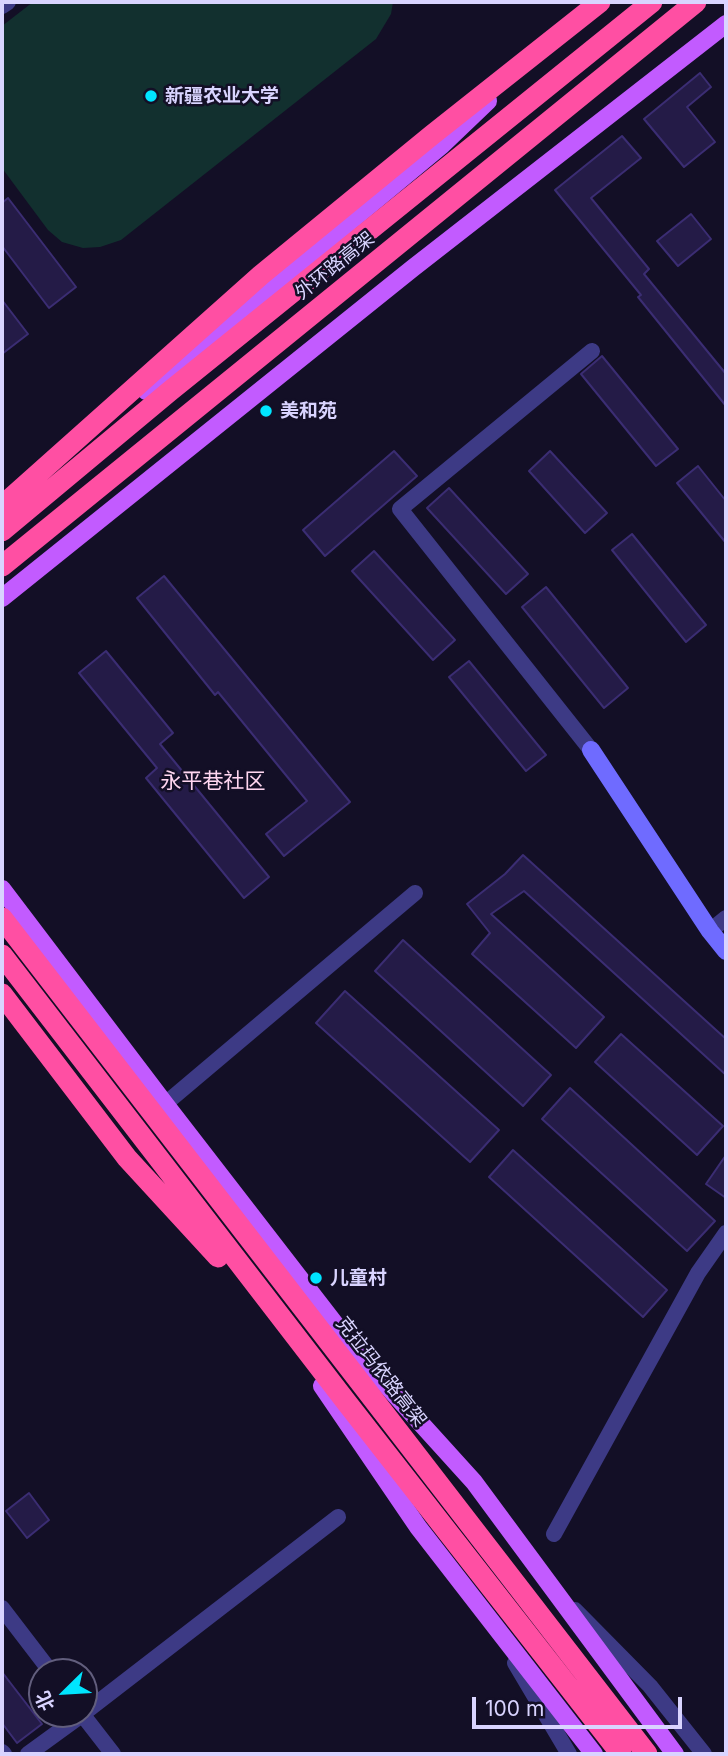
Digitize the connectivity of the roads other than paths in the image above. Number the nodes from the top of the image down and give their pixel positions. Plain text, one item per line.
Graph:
1 (8, 2) edge
2 (600, 2) edge
3 (652, 2) edge
4 (696, 2) edge
5 (2, 6) edge
6 (726, 24) edge
7 (592, 351) dead end
8 (2, 508) edge
9 (2, 531) edge
10 (2, 566) edge
11 (2, 598) edge
12 (591, 750) joint
13 (2, 889) edge
14 (415, 892) dead end
15 (2, 918) edge
16 (726, 918) edge
17 (710, 931) junction
18 (726, 951) edge
19 (2, 955) edge
20 (2, 961) edge
21 (2, 994) edge
22 (164, 1104) junction
23 (726, 1233) edge
24 (347, 1403) junction
25 (474, 1482) junction
26 (338, 1517) dead end
27 (418, 1527) junction
28 (554, 1534) dead end
29 (546, 1580) junction
30 (2, 1608) edge
31 (493, 1624) junction
32 (40, 1658) edge
33 (98, 1702) edge
34 (64, 1728) edge
35 (94, 1728) edge
36 (28, 1754) edge
37 (113, 1754) edge
38 (569, 1754) edge
39 (594, 1754) edge
40 (621, 1754) edge
41 (647, 1754) edge
42 (675, 1754) edge
43 (704, 1754) edge

1 - 5 street
2 - 8 highway
3 - 9 highway, 外环路高架
4 - 10 highway, 外环路高架
6 - 11 main road
7 - 12 street
12 - 17 street
13 - 22 main road
14 - 22 street
15 - 41 highway, 克拉玛依路高架, bridge
16 - 17 street
17 - 18 street
19 - 24 highway, bridge
20 - 27 main road
21 - 24 highway, bridge
22 - 25 main road
23 - 28 street
24 - 40 highway, bridge
25 - 27 main road
25 - 29 main road
26 - 33 street
27 - 31 main road
29 - 42 main road
29 - 43 street
30 - 32 street
31 - 38 street
31 - 39 main road
34 - 36 street
35 - 37 street

